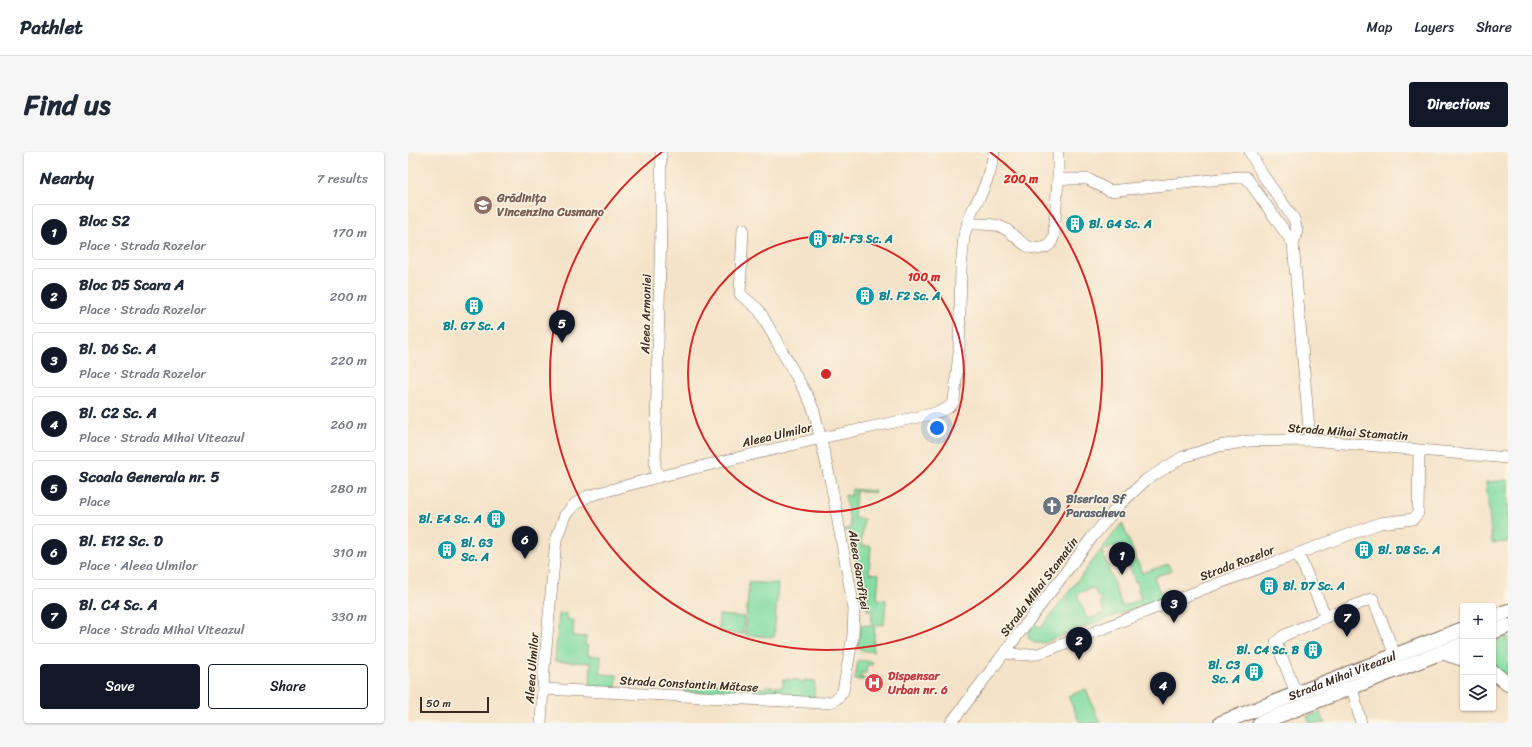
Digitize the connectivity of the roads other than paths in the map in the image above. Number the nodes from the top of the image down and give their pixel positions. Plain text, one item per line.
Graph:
1 (661, 152) edge
2 (994, 152) edge
3 (1058, 152) edge
4 (1250, 152) edge
5 (1058, 179) junction
6 (968, 224) junction
7 (743, 229) dead end
8 (1294, 243) junction
9 (821, 438) junction
10 (1310, 440) junction
11 (1419, 451) junction
12 (1508, 458) edge
13 (658, 477) junction
14 (1298, 554) junction
15 (1508, 611) edge
16 (1496, 616) edge
17 (1326, 617) junction
18 (1508, 626) edge
19 (1460, 630) edge
20 (1496, 631) edge
21 (1460, 645) edge
22 (1442, 652) junction
23 (1006, 653) junction
24 (1395, 655) junction
25 (1460, 658) edge
26 (1379, 661) junction
27 (1384, 674) junction
28 (1496, 674) edge
29 (1508, 684) edge
30 (1352, 687) junction
31 (543, 689) junction
32 (1296, 693) junction
33 (833, 702) joint
34 (1253, 717) edge
35 (541, 723) edge
36 (951, 723) edge
37 (1221, 723) edge
38 (1260, 723) edge
39 (1361, 723) edge

1 - 13 street, Aleea Armoniei
2 - 6 street, Aleea Ulmilor
3 - 5 street
4 - 8 street
5 - 6 street
5 - 8 street
6 - 9 street, Aleea Ulmilor
7 - 9 street, Aleea Garofiței
8 - 10 street
9 - 13 street, Aleea Ulmilor
9 - 33 street, Aleea Garofiței
10 - 11 street, Strada Mihai Stamatin
10 - 23 street, Strada Mihai Stamatin
11 - 12 street, Strada Mihai Stamatin
11 - 14 street, Strada Rozelor
13 - 31 street, Aleea Ulmilor
14 - 17 street
14 - 23 street, Strada Rozelor
15 - 16 main road
17 - 24 street
17 - 32 street
18 - 20 main road
19 - 24 main road, Strada Mihai Viteazul
21 - 22 main road, Strada Mihai Viteazul
22 - 25 main road
22 - 27 main road, Strada Mihai Viteazul
23 - 36 street, Strada Mihai Stamatin
24 - 26 main road, Strada Mihai Viteazul
26 - 27 main road
26 - 32 main road, Strada Mihai Viteazul
27 - 30 main road, Strada Mihai Viteazul
28 - 29 main road
30 - 38 main road, Strada Mihai Viteazul
30 - 39 street
31 - 33 street, Strada Constantin Mătase
31 - 35 street, Aleea Ulmilor
32 - 34 main road, Strada Mihai Viteazul
34 - 37 main road, Strada Mihai Viteazul

